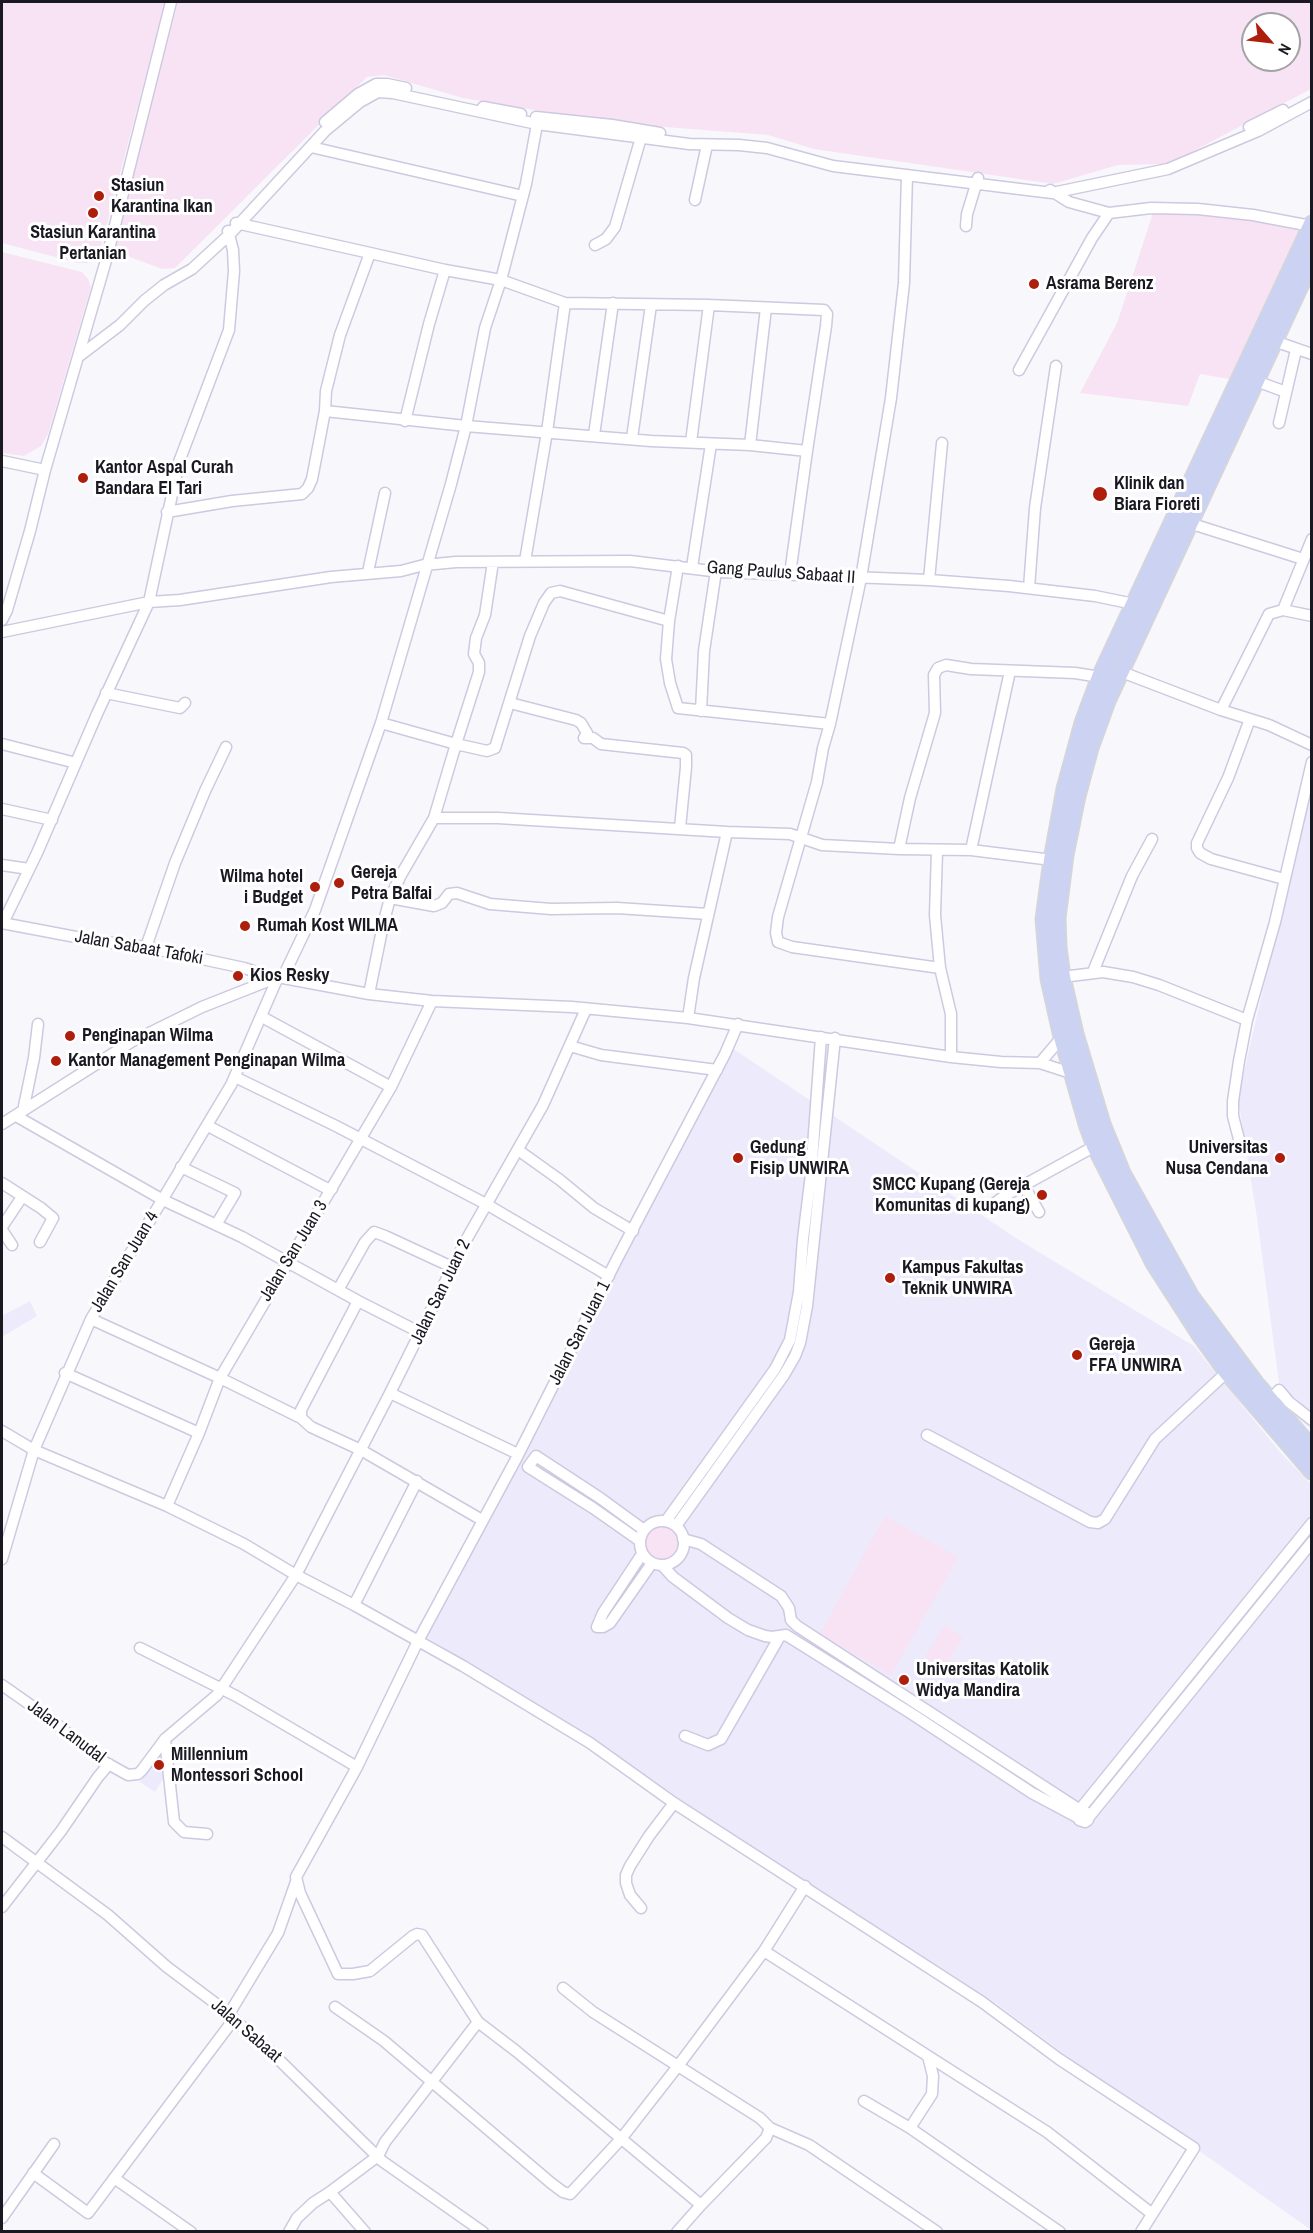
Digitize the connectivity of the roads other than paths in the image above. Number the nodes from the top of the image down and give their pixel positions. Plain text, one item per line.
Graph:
1 (171, 2) edge
2 (1311, 94) edge
3 (1311, 102) edge
4 (538, 121) junction
5 (642, 134) junction
6 (707, 145) junction
7 (311, 147) junction
8 (907, 175) junction
9 (1121, 176) junction
10 (978, 181) junction
11 (1050, 190) junction
12 (523, 196) junction
13 (694, 200) dead end
14 (1109, 213) junction
15 (1311, 225) edge
16 (966, 226) dead end
17 (232, 227) junction
18 (595, 246) dead end
19 (370, 253) junction
20 (1311, 260) edge
21 (445, 270) junction
22 (501, 280) junction
23 (565, 303) junction
24 (613, 303) junction
25 (651, 305) junction
26 (709, 305) junction
27 (766, 308) junction
28 (1274, 341) junction
29 (1296, 350) junction
30 (1311, 354) edge
31 (78, 357) junction
32 (1056, 366) dead end
33 (1019, 370) dead end
34 (1256, 381) junction
35 (1286, 392) junction
36 (325, 411) junction
37 (405, 421) junction
38 (1279, 423) dead end
39 (466, 426) junction
40 (547, 432) junction
41 (594, 435) junction
42 (632, 438) junction
43 (691, 442) junction
44 (942, 443) dead end
45 (711, 444) junction
46 (750, 445) junction
47 (807, 451) junction
48 (2, 461) edge
49 (45, 470) junction
50 (385, 493) dead end
51 (167, 512) junction
52 (1189, 523) junction
53 (1311, 539) edge
54 (1164, 558) junction
55 (1303, 559) junction
56 (525, 561) junction
57 (493, 562) junction
58 (428, 565) junction
59 (678, 567) junction
60 (692, 567) junction
61 (716, 571) junction
62 (368, 572) junction
63 (790, 574) junction
64 (861, 578) junction
65 (929, 580) junction
66 (1029, 588) junction
67 (149, 602) junction
68 (1134, 604) junction
69 (1283, 610) junction
70 (1311, 616) edge
71 (2, 620) edge
72 (669, 621) junction
73 (2, 632) edge
74 (1010, 671) junction
75 (1119, 671) junction
76 (1100, 677) junction
77 (106, 693) junction
78 (185, 703) dead end
79 (510, 703) junction
80 (1221, 710) junction
81 (701, 711) junction
82 (1250, 720) junction
83 (381, 723) junction
84 (830, 724) junction
85 (2, 744) edge
86 (456, 744) junction
87 (1311, 745) edge
88 (226, 747) dead end
89 (1311, 762) edge
90 (76, 763) junction
91 (2, 809) edge
92 (434, 818) junction
93 (52, 820) junction
94 (680, 828) junction
95 (727, 832) junction
96 (800, 836) junction
97 (1152, 839) dead end
98 (898, 849) junction
99 (971, 850) junction
100 (937, 851) junction
101 (1052, 860) junction
102 (2, 865) edge
103 (29, 869) junction
104 (1284, 879) junction
105 (390, 898) junction
106 (708, 914) junction
107 (2, 923) edge
108 (146, 947) junction
109 (940, 968) junction
110 (1093, 972) junction
111 (279, 977) junction
112 (1062, 977) junction
113 (369, 994) junction
114 (432, 1001) junction
115 (586, 1009) junction
116 (262, 1017) junction
117 (688, 1018) junction
118 (1247, 1020) junction
119 (38, 1024) dead end
120 (738, 1024) junction
121 (821, 1037) junction
122 (1062, 1037) junction
123 (835, 1038) junction
124 (570, 1046) junction
125 (951, 1057) junction
126 (1040, 1063) junction
127 (717, 1070) junction
128 (1071, 1072) junction
129 (235, 1077) junction
130 (391, 1087) junction
131 (19, 1113) junction
132 (2, 1124) edge
133 (208, 1126) junction
134 (820, 1134) junction
135 (362, 1140) junction
136 (1095, 1146) junction
137 (1241, 1147) dead end
138 (518, 1150) junction
139 (181, 1167) junction
140 (1117, 1175) junction
141 (2, 1183) edge
142 (1024, 1186) junction
143 (332, 1188) junction
144 (22, 1197) junction
145 (163, 1200) junction
146 (486, 1204) junction
147 (992, 1205) dead end
148 (1039, 1212) dead end
149 (216, 1225) junction
150 (2, 1228) edge
151 (633, 1231) junction
152 (40, 1242) dead end
153 (12, 1245) dead end
154 (287, 1262) junction
155 (452, 1267) junction
156 (609, 1276) junction
157 (338, 1290) junction
158 (358, 1301) junction
159 (91, 1318) junction
160 (421, 1333) junction
161 (1232, 1367) junction
162 (65, 1373) junction
163 (220, 1377) junction
164 (390, 1393) junction
165 (1269, 1401) junction
166 (301, 1418) junction
167 (1311, 1420) edge
168 (2, 1431) edge
169 (199, 1433) junction
170 (927, 1435) dead end
171 (1311, 1449) edge
172 (34, 1450) junction
173 (361, 1450) junction
174 (518, 1454) junction
175 (708, 1463) junction
176 (718, 1469) junction
177 (1311, 1471) edge
178 (417, 1481) junction
179 (600, 1498) junction
180 (167, 1506) junction
181 (593, 1508) junction
182 (7, 1517) edge
183 (482, 1520) junction
184 (1311, 1523) edge
185 (671, 1524) junction
186 (642, 1536) junction
187 (683, 1539) junction
188 (1311, 1542) edge
189 (642, 1554) junction
190 (2, 1559) edge
191 (657, 1564) junction
192 (296, 1575) junction
193 (354, 1605) junction
194 (780, 1636) junction
195 (417, 1641) junction
196 (140, 1648) dead end
197 (1203, 1668) junction
198 (2, 1685) edge
199 (221, 1688) junction
200 (685, 1736) dead end
201 (165, 1739) junction
202 (109, 1764) junction
203 (357, 1767) junction
204 (134, 1775) joint
205 (674, 1803) junction
206 (1082, 1813) junction
207 (207, 1834) dead end
208 (2, 1837) edge
209 (36, 1863) junction
210 (296, 1882) junction
211 (805, 1886) junction
212 (2, 1907) edge
213 (641, 1908) dead end
214 (764, 1951) junction
215 (562, 1988) dead end
216 (335, 2007) dead end
217 (231, 2017) junction
218 (478, 2022) junction
219 (928, 2056) junction
220 (678, 2066) junction
221 (432, 2083) junction
222 (864, 2101) dead end
223 (770, 2128) junction
224 (910, 2128) junction
225 (621, 2139) junction
226 (54, 2144) dead end
227 (378, 2156) junction
228 (33, 2173) junction
229 (114, 2178) junction
230 (330, 2192) junction
231 (701, 2205) junction
232 (1151, 2213) junction
233 (2, 2218) edge
234 (473, 2224) junction
235 (191, 2232) edge
236 (289, 2232) edge
237 (365, 2232) edge
238 (463, 2232) edge
239 (483, 2232) edge
240 (677, 2232) edge
241 (937, 2232) edge
242 (1060, 2232) edge
243 (1141, 2232) edge

1 - 31 street
2 - 9 street
3 - 9 street
4 - 5 street
4 - 7 street
4 - 12 street, Jalan San Juan 4
4 - 17 street
5 - 6 street
5 - 10 street
5 - 18 street
6 - 8 street
6 - 13 street
7 - 12 street
7 - 17 street
8 - 10 street
8 - 64 street
9 - 11 street
10 - 11 street
10 - 16 street
11 - 14 street
12 - 22 street, Jalan San Juan 4
14 - 15 street
14 - 33 street
15 - 54 highway
17 - 19 street
17 - 31 street
17 - 51 street
19 - 21 street
19 - 36 street
20 - 28 highway
21 - 22 street
21 - 37 street
22 - 23 street
22 - 39 street, Jalan San Juan 4
23 - 24 street
23 - 40 street
24 - 25 street
24 - 41 street
25 - 26 street
25 - 42 street
26 - 27 street
26 - 43 street
27 - 46 street
27 - 47 street
28 - 29 street
28 - 34 highway
29 - 30 street
29 - 35 street
31 - 49 street
32 - 66 street
34 - 35 street
34 - 52 highway
35 - 38 street
36 - 37 street
36 - 51 street
37 - 39 street
39 - 40 street
39 - 58 street, Jalan San Juan 4
40 - 41 street
40 - 56 street
41 - 42 street
42 - 43 street
43 - 45 street
44 - 65 street
45 - 46 street
45 - 60 street
46 - 47 street
47 - 63 street
48 - 49 street
49 - 71 street
50 - 62 street
51 - 67 street
52 - 54 highway
52 - 55 street
53 - 55 street
54 - 68 highway
54 - 75 highway
55 - 69 street
56 - 57 street, Gang Paulus Sabaat II
56 - 59 street, Gang Paulus Sabaat II
57 - 58 street, Gang Paulus Sabaat II
57 - 86 street
58 - 62 street, Gang Paulus Sabaat II
58 - 83 street, Jalan San Juan 4
59 - 60 street, Gang Paulus Sabaat II
59 - 72 street
60 - 61 street, Gang Paulus Sabaat II
61 - 63 street, Gang Paulus Sabaat II
61 - 81 street
62 - 67 street, Gang Paulus Sabaat II
63 - 64 street, Gang Paulus Sabaat II
64 - 65 street, Gang Paulus Sabaat II
64 - 84 street
65 - 66 street, Gang Paulus Sabaat II
66 - 68 street, Gang Paulus Sabaat II
67 - 73 street, Gang Paulus Sabaat II
67 - 77 street
68 - 76 highway
69 - 70 street
69 - 80 street
72 - 79 street
72 - 81 street
74 - 76 street
74 - 98 street
74 - 99 street
75 - 80 street
75 - 112 highway
76 - 101 highway
77 - 78 street
77 - 90 street
79 - 86 street
79 - 94 street
80 - 82 street
81 - 84 street
82 - 87 street
82 - 104 street
83 - 86 street
83 - 111 street, Jalan San Juan 4
84 - 96 street
85 - 90 street
86 - 92 street
88 - 108 street
89 - 104 street
90 - 93 street
91 - 93 street
92 - 94 street
92 - 105 street
93 - 103 street
94 - 95 street
95 - 96 street
95 - 106 street
96 - 98 street
96 - 109 street
97 - 110 street
98 - 100 street
99 - 100 street
99 - 101 street
100 - 109 street
101 - 122 highway
102 - 103 street
103 - 107 street
104 - 118 street
105 - 106 street
105 - 113 street
106 - 117 street
107 - 108 street, Jalan Sabaat Tafoki
108 - 111 street, Jalan Sabaat Tafoki
109 - 125 street
110 - 112 street
110 - 118 street
111 - 113 street, Jalan Sabaat Tafoki
111 - 116 street, Jalan San Juan 4
111 - 131 street
112 - 140 highway
113 - 114 street, Jalan Sabaat Tafoki
114 - 115 street, Jalan Sabaat Tafoki
114 - 130 street, Jalan San Juan 3
115 - 117 street, Jalan Sabaat Tafoki
115 - 124 street, Jalan San Juan 2
116 - 129 street, Jalan San Juan 4
116 - 130 street
117 - 120 street, Jalan Sabaat Tafoki
118 - 137 street
119 - 131 street
120 - 121 street, Jalan Sabaat Tafoki
120 - 127 street, Jalan San Juan 1
121 - 123 street, Jalan Sabaat Tafoki
121 - 134 street
122 - 126 street
122 - 128 highway
123 - 125 street, Jalan Sabaat Tafoki
123 - 134 street
124 - 127 street
124 - 138 street, Jalan San Juan 2
125 - 126 street, Jalan Sabaat Tafoki
126 - 128 street, Jalan Sabaat Tafoki
127 - 151 street, Jalan San Juan 1
128 - 136 highway
129 - 133 street, Jalan San Juan 4
129 - 135 street
130 - 135 street, Jalan San Juan 3
131 - 132 street
131 - 145 street
133 - 139 street, Jalan San Juan 4
133 - 143 street
134 - 175 street
134 - 176 street
135 - 143 street, Jalan San Juan 3
135 - 146 street
136 - 140 highway
136 - 142 street
138 - 146 street, Jalan San Juan 2
138 - 151 street
139 - 145 street, Jalan San Juan 4
139 - 149 street
140 - 161 highway
141 - 144 street
142 - 147 street
142 - 148 street
143 - 154 street, Jalan San Juan 3
144 - 150 street
144 - 152 street
145 - 149 street
145 - 159 street, Jalan San Juan 4
146 - 155 street, Jalan San Juan 2
146 - 156 street
149 - 154 street
150 - 153 street
151 - 156 street, Jalan San Juan 1
154 - 157 street
154 - 163 street, Jalan San Juan 3
155 - 157 street
155 - 160 street, Jalan San Juan 2
156 - 174 street, Jalan San Juan 1
157 - 158 street
158 - 160 street
158 - 166 street
159 - 162 street, Jalan San Juan 4
159 - 163 street
160 - 164 street, Jalan San Juan 2
161 - 165 highway
161 - 170 street
161 - 177 highway
162 - 169 street
162 - 172 street, Jalan San Juan 4
163 - 166 street
163 - 169 street, Jalan San Juan 3
164 - 173 street, Jalan San Juan 2
164 - 174 street
165 - 167 street
165 - 171 highway
166 - 173 street
168 - 172 street
169 - 180 street, Jalan San Juan 3
172 - 180 street
172 - 182 street, Jalan San Juan 4
173 - 178 street
173 - 192 street, Jalan San Juan 2
174 - 183 street, Jalan San Juan 1
175 - 176 street
175 - 185 street
176 - 185 street
178 - 183 street
178 - 193 street
179 - 181 street
179 - 181 street
179 - 186 street
180 - 192 street
181 - 186 street
182 - 190 street, Jalan San Juan 4
183 - 195 street, Jalan San Juan 1
184 - 197 street
185 - 186 street
185 - 187 street
186 - 189 street
187 - 191 street
187 - 206 street
188 - 197 street
189 - 191 street
189 - 191 street
191 - 194 street
192 - 193 street
192 - 199 street, Jalan San Juan 2
193 - 195 street
194 - 200 street
194 - 206 street
195 - 203 street, Jalan San Juan 1
195 - 205 street
196 - 199 street
197 - 206 street
198 - 202 street, Jalan Lanudal
199 - 201 street, Jalan San Juan 2
199 - 203 street
201 - 204 street, Jalan San Juan 2
201 - 207 street
202 - 204 street, Jalan Lanudal
202 - 209 street
203 - 210 street, Jalan San Juan 1
205 - 211 street
205 - 213 street
208 - 209 street, Jalan Sabaat
209 - 212 street
209 - 217 street, Jalan Sabaat
210 - 217 street, Jalan San Juan 1
210 - 218 street
211 - 214 street
211 - 232 street
214 - 219 street
214 - 220 street
215 - 220 street
216 - 221 street
217 - 227 street, Jalan Sabaat
217 - 229 street, Jalan San Juan 1
218 - 221 street
218 - 225 street
219 - 224 street
219 - 232 street
220 - 223 street
220 - 225 street
221 - 225 street
221 - 227 street
222 - 224 street
223 - 231 street
223 - 241 street
224 - 242 street
225 - 231 street
226 - 228 street
227 - 230 street
227 - 234 street, Jalan Sabaat
228 - 229 street, Jalan San Juan 1
228 - 233 street
229 - 235 street
230 - 236 street
230 - 237 street
231 - 240 street
232 - 243 street
234 - 238 street
234 - 239 street, Jalan Sabaat

